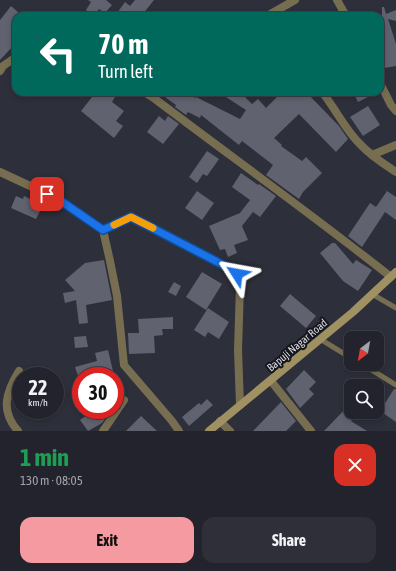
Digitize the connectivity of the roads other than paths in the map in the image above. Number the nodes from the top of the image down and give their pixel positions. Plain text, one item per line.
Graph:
1 (295, 0) edge
2 (337, 0) edge
3 (274, 12) edge
4 (344, 12) edge
5 (12, 60) edge
6 (0, 71) edge
7 (384, 91) edge
8 (150, 96) edge
9 (325, 96) edge
10 (396, 111) edge
11 (396, 145) edge
12 (372, 155) junction
13 (0, 172) edge
14 (396, 172) edge
15 (103, 230) junction
16 (394, 274) edge
17 (372, 294) junction
18 (396, 308) edge
19 (320, 339) junction
20 (344, 354) edge
21 (373, 371) edge
22 (271, 381) junction
23 (12, 382) edge
24 (396, 385) edge
25 (240, 405) junction
26 (111, 419) edge
27 (220, 421) junction
28 (18, 431) edge
29 (103, 431) edge
30 (179, 431) edge
31 (208, 431) edge
32 (230, 431) edge
33 (311, 431) edge

1 - 3 street
2 - 4 street
5 - 6 street
7 - 10 street
8 - 16 street
9 - 12 street
11 - 12 street
12 - 14 street
13 - 15 street
15 - 25 street
15 - 30 street
16 - 17 street, Bapuji Nagar Road
17 - 18 lane
17 - 19 street, Bapuji Nagar Road
19 - 20 lane
19 - 22 street, Bapuji Nagar Road
21 - 24 lane
22 - 25 street, Bapuji Nagar Road
22 - 33 street
23 - 28 street
25 - 27 street, Bapuji Nagar Road
26 - 29 street
27 - 31 street, Bapuji Nagar Road
27 - 32 street

